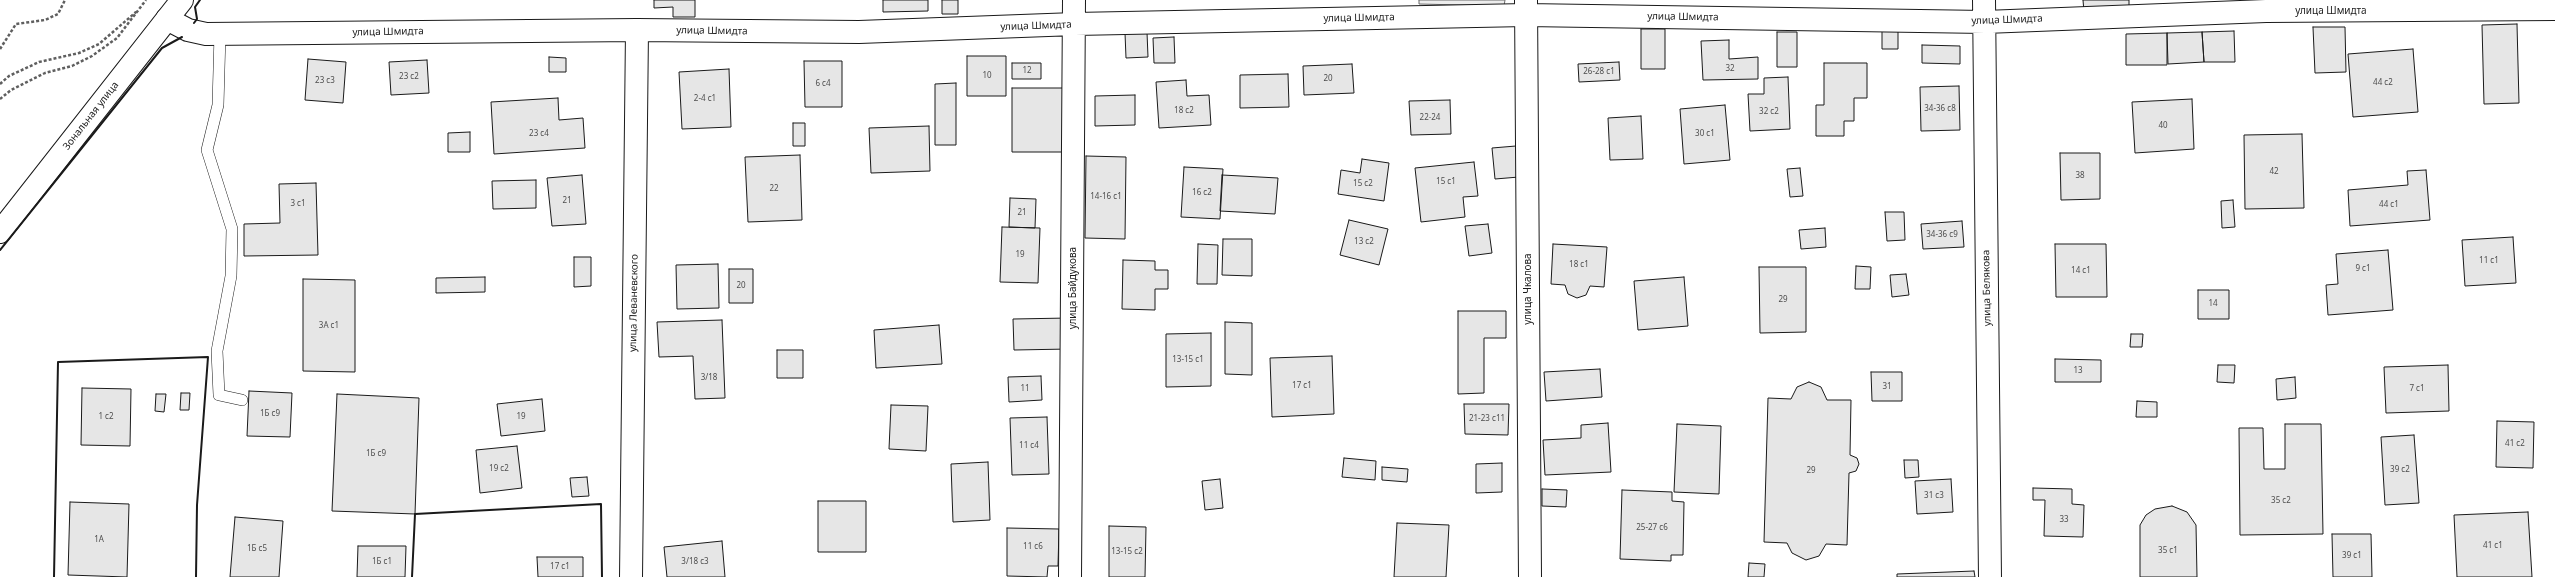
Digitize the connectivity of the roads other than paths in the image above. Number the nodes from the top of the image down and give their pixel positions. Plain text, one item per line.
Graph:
1 (182, 0) edge
2 (1074, 0) edge
3 (1984, 0) edge
4 (1526, 8) edge
5 (2555, 9) edge
6 (167, 19) junction
7 (1985, 22) junction
8 (1075, 24) junction
9 (637, 30) junction
10 (220, 34) junction
11 (0, 232) edge
12 (242, 400) dead end
13 (631, 577) edge
14 (1070, 577) edge
15 (1530, 577) edge
16 (1990, 577) edge

1 - 6 street, Зональная улица
2 - 8 street, улица Байдукова
3 - 7 street, улица Белякова
4 - 7 street, улица Шмидта
4 - 8 street, улица Шмидта
4 - 15 street, улица Чкалова
5 - 7 street, улица Шмидта
6 - 10 street, улица Шмидта
6 - 11 street, Зональная улица
7 - 16 street, улица Белякова
8 - 9 street, улица Шмидта
8 - 14 street, улица Байдукова
9 - 10 street, улица Шмидта
9 - 13 street, улица Леваневского
10 - 12 lane

